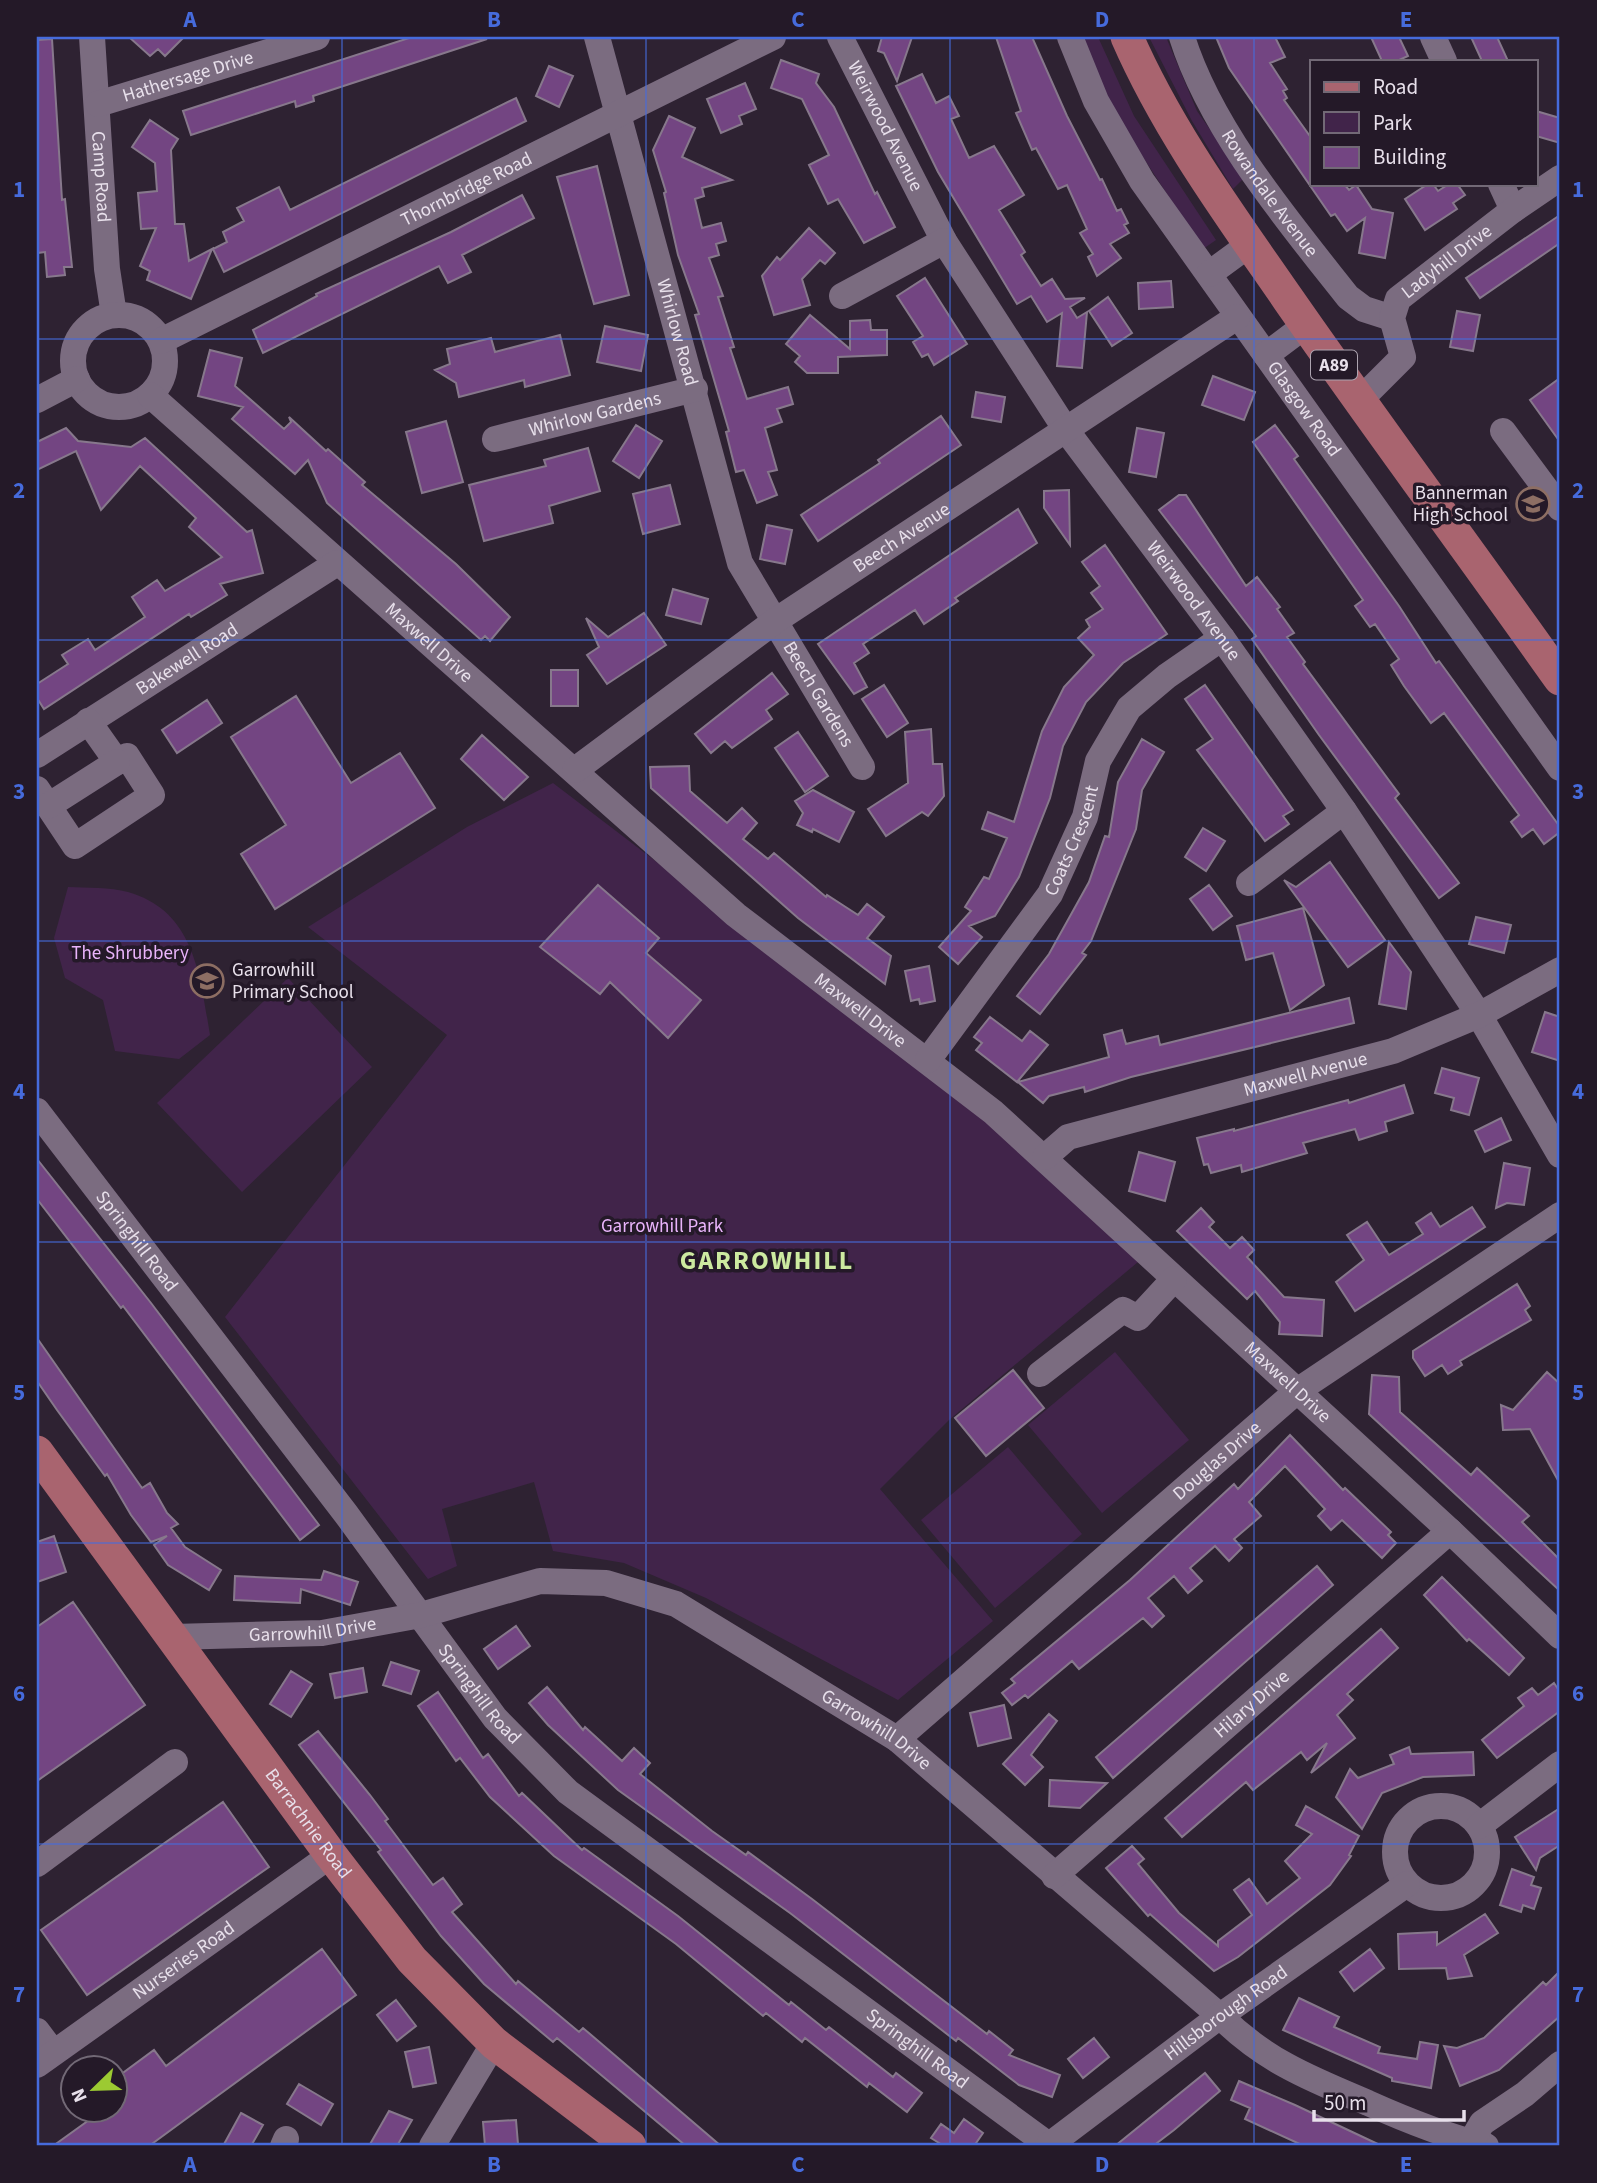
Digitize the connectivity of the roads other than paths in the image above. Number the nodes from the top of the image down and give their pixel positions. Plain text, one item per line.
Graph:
1 (92, 37) edge
2 (597, 37) edge
3 (773, 37) edge
4 (840, 37) edge
5 (1070, 37) edge
6 (1128, 37) edge
7 (1182, 37) edge
8 (1433, 37) edge
9 (304, 39) edge
10 (1444, 60) edge
11 (98, 104) junction
12 (617, 114) junction
13 (1560, 177) edge
14 (1502, 186) edge
15 (1513, 210) junction
16 (944, 241) junction
17 (1250, 244) junction
18 (1209, 274) junction
19 (842, 296) dead end
20 (114, 315) junction
21 (1237, 317) junction
22 (1392, 318) junction
23 (1306, 325) junction
24 (161, 341) junction
25 (1266, 355) junction
26 (77, 379) junction
27 (695, 389) junction
28 (150, 395) junction
29 (37, 400) edge
30 (1359, 401) junction
31 (1066, 430) junction
32 (1503, 431) dead end
33 (495, 439) dead end
34 (1560, 508) edge
35 (337, 563) junction
36 (775, 621) junction
37 (1222, 638) junction
38 (1560, 680) edge
39 (89, 721) junction
40 (37, 755) edge
41 (117, 762) junction
42 (862, 767) dead end
43 (1560, 768) edge
44 (575, 770) junction
45 (43, 798) edge
46 (1344, 811) junction
47 (1249, 883) dead end
48 (1560, 970) edge
49 (1479, 1015) junction
50 (928, 1059) junction
51 (37, 1111) edge
52 (1560, 1155) edge
53 (1045, 1157) junction
54 (1560, 1215) edge
55 (1174, 1279) junction
56 (1040, 1374) dead end
57 (1297, 1391) junction
58 (37, 1452) edge
59 (1450, 1531) junction
60 (421, 1615) junction
61 (1560, 1636) edge
62 (173, 1637) junction
63 (897, 1739) junction
64 (175, 1762) dead end
65 (1560, 1764) edge
66 (1479, 1826) junction
67 (331, 1855) junction
68 (37, 1864) edge
69 (1054, 1876) junction
70 (1407, 1884) junction
71 (1220, 2016) junction
72 (37, 2031) edge
73 (494, 2043) junction
74 (45, 2058) edge
75 (1560, 2064) edge
76 (1478, 2144) edge
77 (432, 2146) edge
78 (630, 2146) edge
79 (1049, 2146) edge

1 - 11 street, Camp Road
2 - 12 street, Whirlow Road
3 - 12 street, Thornbridge Road
4 - 16 street, Weirwood Avenue
5 - 18 street, Glasgow Road
6 - 17 main road, A89
7 - 22 street, Rowandale Avenue
8 - 10 street
9 - 11 street, Hathersage Drive
11 - 20 street, Camp Road
12 - 24 street, Thornbridge Road
12 - 27 street, Whirlow Road
13 - 15 street, Ladyhill Drive
14 - 15 street
15 - 22 street, Ladyhill Drive
16 - 19 street
16 - 31 street, Weirwood Avenue
17 - 18 street
17 - 23 main road, A89
18 - 21 street, Glasgow Road
20 - 24 street
20 - 26 street
21 - 25 street, Glasgow Road
21 - 31 street, Beech Avenue
22 - 30 street, Ladyhill Drive
23 - 25 street
23 - 30 main road, A89
24 - 28 street
25 - 43 street, Glasgow Road
26 - 28 street
26 - 29 street
27 - 33 street, Whirlow Gardens
27 - 36 street, Whirlow Road
28 - 35 street, Maxwell Drive
30 - 38 main road, A89
31 - 36 street, Beech Avenue
31 - 37 street, Weirwood Avenue
32 - 34 street
35 - 39 street, Bakewell Road
35 - 44 street, Maxwell Drive
36 - 42 street, Beech Gardens
36 - 44 street, Beech Avenue
37 - 46 street, Weirwood Avenue
37 - 50 street, Coats Crescent
39 - 40 street, Bakewell Road
39 - 41 street
41 - 45 street
41 - 45 street
44 - 50 street, Maxwell Drive
46 - 47 street
46 - 49 street, Weirwood Avenue
48 - 49 street, Maxwell Avenue
49 - 52 street, Weirwood Avenue
49 - 53 street, Maxwell Avenue
50 - 53 street, Maxwell Drive
51 - 60 street, Springhill Road
53 - 55 street, Maxwell Drive
54 - 57 street, Douglas Drive
55 - 56 street
55 - 57 street, Maxwell Drive
57 - 59 street, Maxwell Drive
57 - 63 street, Douglas Drive
58 - 62 main road, Barrachnie Road
59 - 61 street, Maxwell Drive
59 - 69 street, Hilary Drive
60 - 62 street, Garrowhill Drive
60 - 63 street, Garrowhill Drive
60 - 79 street, Springhill Road
62 - 67 main road, Barrachnie Road
63 - 69 street, Garrowhill Drive
64 - 68 street
65 - 66 street
66 - 70 street
66 - 70 street
67 - 73 main road, Barrachnie Road
67 - 74 street, Nurseries Road
69 - 71 street, Garrowhill Drive
70 - 71 street, Hillsborough Road
71 - 76 street, Garrowhill Drive
71 - 79 street, Hillsborough Road
72 - 74 street
73 - 77 street
73 - 78 main road, Barrachnie Road
75 - 76 street

